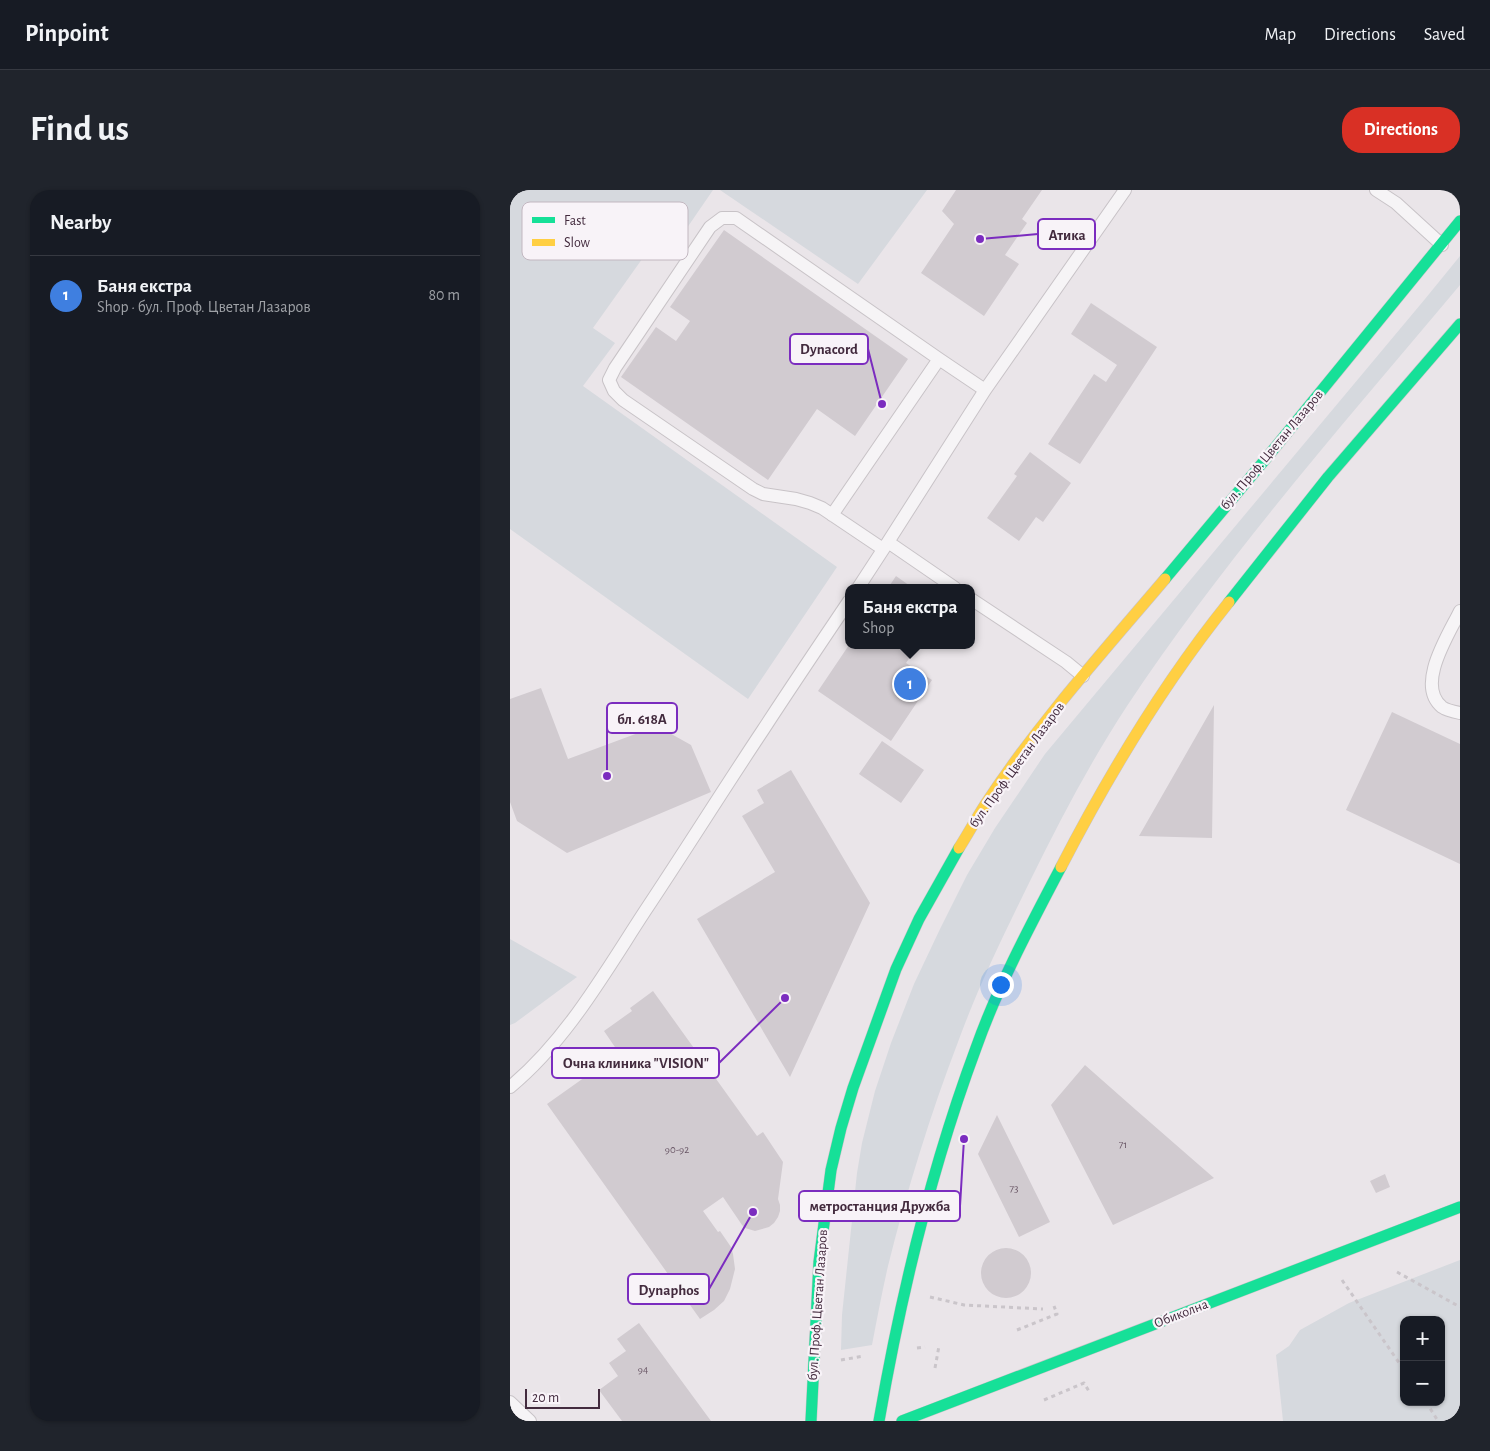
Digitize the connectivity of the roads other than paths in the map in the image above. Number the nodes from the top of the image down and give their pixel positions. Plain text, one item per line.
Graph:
1 (1125, 190) edge
2 (1376, 190) edge
3 (1460, 221) edge
4 (1442, 244) junction
5 (688, 259) edge
6 (688, 260) edge
7 (1460, 324) edge
8 (938, 359) junction
9 (985, 390) junction
10 (832, 515) junction
11 (886, 546) junction
12 (861, 584) edge
13 (948, 584) edge
14 (975, 601) edge
15 (845, 607) edge
16 (1460, 611) edge
17 (1083, 676) junction
18 (1460, 713) edge
19 (510, 1087) edge
20 (1460, 1207) edge
21 (510, 1402) edge
22 (530, 1421) edge
23 (811, 1421) edge
24 (879, 1421) edge
25 (902, 1421) edge

1 - 9 lane
2 - 4 lane
3 - 4 main road, бул. Проф. Цветан Лазаров
4 - 17 main road, бул. Проф. Цветан Лазаров
5 - 8 lane
6 - 10 lane
7 - 24 main road
8 - 9 lane
8 - 10 lane
9 - 11 lane
10 - 11 lane
11 - 12 lane
11 - 13 lane
14 - 17 lane
15 - 19 lane
16 - 18 lane
17 - 23 main road, бул. Проф. Цветан Лазаров
20 - 25 main road, Обиколна
21 - 22 lane

